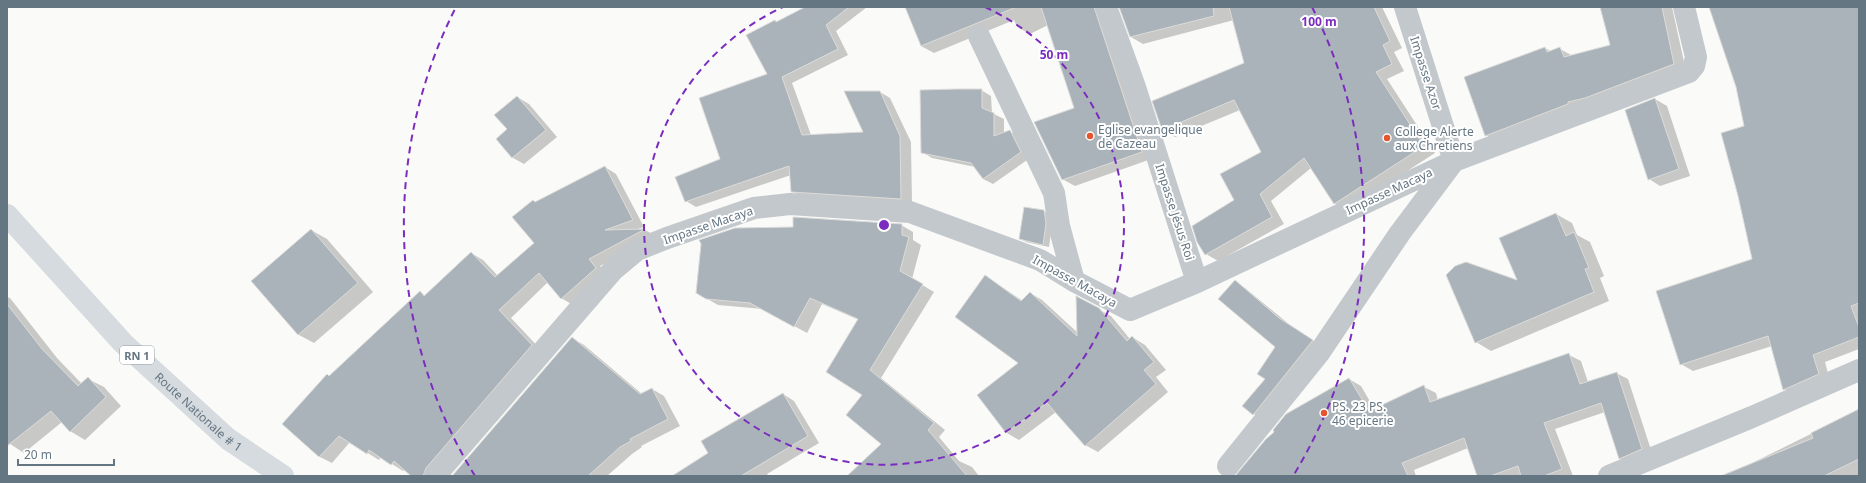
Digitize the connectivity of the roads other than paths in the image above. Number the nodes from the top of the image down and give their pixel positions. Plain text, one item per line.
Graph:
1 (1106, 7) edge
2 (1405, 7) edge
3 (1684, 7) edge
4 (979, 36) dead end
5 (1454, 161) junction
6 (7, 215) edge
7 (1074, 281) junction
8 (1197, 282) junction
9 (1859, 370) edge
10 (1228, 466) dead end
11 (283, 476) edge
12 (435, 476) edge
13 (1608, 476) edge

1 - 8 street, Impasse Jésus Roi
2 - 5 street, Impasse Azor
3 - 5 street, Impasse Macaya
4 - 7 street
5 - 8 street, Impasse Macaya
5 - 10 street
6 - 11 main road, Route Nationale # 1 / RN 1
7 - 8 street, Impasse Macaya
7 - 12 street, Impasse Macaya
9 - 13 street

